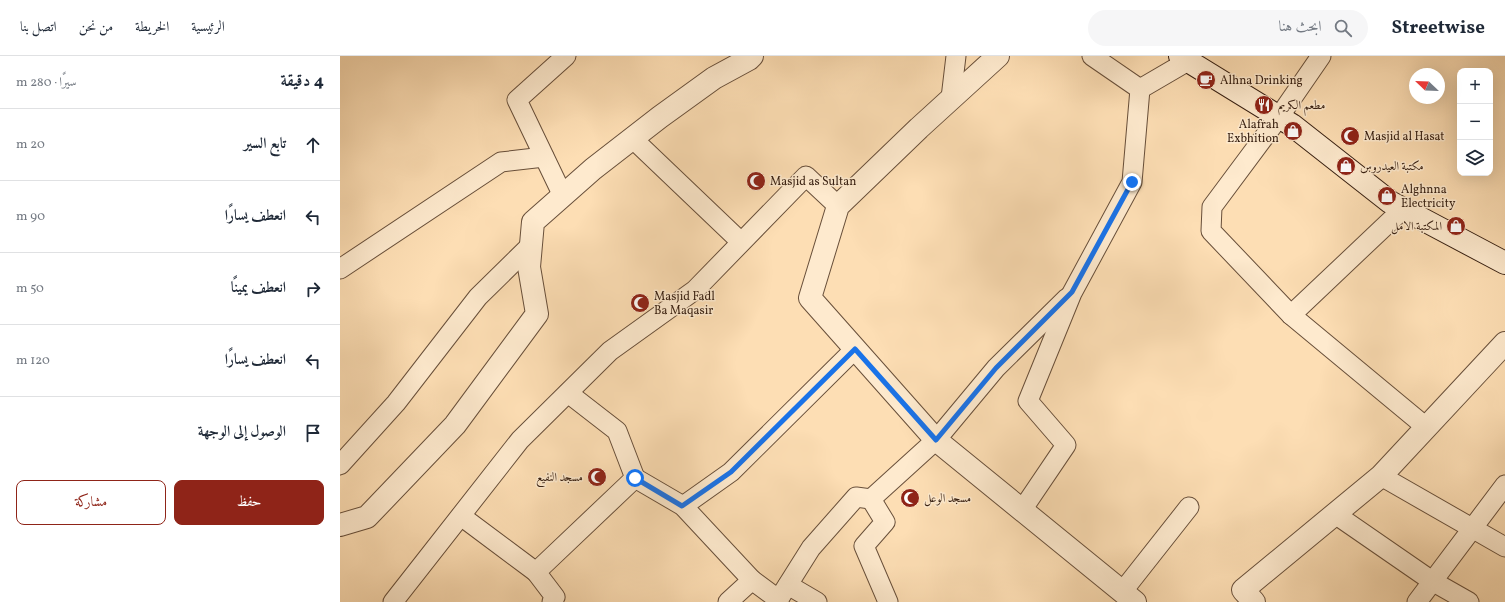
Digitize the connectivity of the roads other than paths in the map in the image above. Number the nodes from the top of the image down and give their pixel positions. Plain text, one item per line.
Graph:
1 (566, 56) edge
2 (752, 56) edge
3 (956, 56) edge
4 (998, 56) edge
5 (1092, 56) edge
6 (1321, 56) edge
7 (1184, 58) edge
8 (1140, 89) junction
9 (951, 98) junction
10 (1279, 117) junction
11 (632, 138) junction
12 (544, 157) junction
13 (563, 196) junction
14 (838, 206) junction
15 (1404, 209) junction
16 (741, 242) junction
17 (531, 245) junction
18 (1505, 262) edge
19 (340, 269) edge
20 (1072, 292) junction
21 (1291, 315) junction
22 (1505, 343) edge
23 (855, 349) junction
24 (568, 393) junction
25 (1426, 427) junction
26 (936, 440) junction
27 (340, 465) edge
28 (1381, 476) junction
29 (635, 478) junction
30 (1505, 485) edge
31 (871, 499) junction
32 (682, 506) junction
33 (1189, 507) dead end
34 (1022, 510) junction
35 (1335, 514) junction
36 (461, 516) junction
37 (340, 525) edge
38 (1473, 528) junction
39 (1505, 547) edge
40 (536, 572) junction
41 (752, 580) junction
42 (1432, 581) junction
43 (781, 596) edge
44 (1128, 597) edge
45 (393, 602) edge
46 (552, 602) edge
47 (728, 602) edge
48 (817, 602) edge
49 (888, 602) edge
50 (1254, 602) edge
51 (1417, 602) edge
52 (1469, 602) edge

1 - 12 street
2 - 11 street
3 - 9 street
4 - 9 street
5 - 8 street
6 - 10 street
7 - 8 street
7 - 10 street
8 - 20 street
9 - 14 street
10 - 15 street
10 - 21 street
11 - 13 street
11 - 16 street
12 - 13 street
12 - 19 street
13 - 17 street
14 - 16 street
14 - 23 street
15 - 18 street
15 - 21 street
16 - 24 street
17 - 27 street
17 - 37 street
20 - 26 street
20 - 34 street
21 - 25 street
22 - 25 street
23 - 26 street
23 - 32 street
24 - 29 street
24 - 36 street
25 - 28 street
26 - 31 street
26 - 34 street
28 - 35 street
28 - 38 street
29 - 32 street
29 - 40 street
30 - 38 street
31 - 43 street
31 - 49 street
32 - 41 street
33 - 44 street
34 - 44 street
35 - 42 street
35 - 50 street
36 - 40 street
36 - 45 street
38 - 39 street
38 - 42 street
40 - 46 street
41 - 43 street
41 - 47 street
42 - 51 street
42 - 52 street
43 - 48 street

